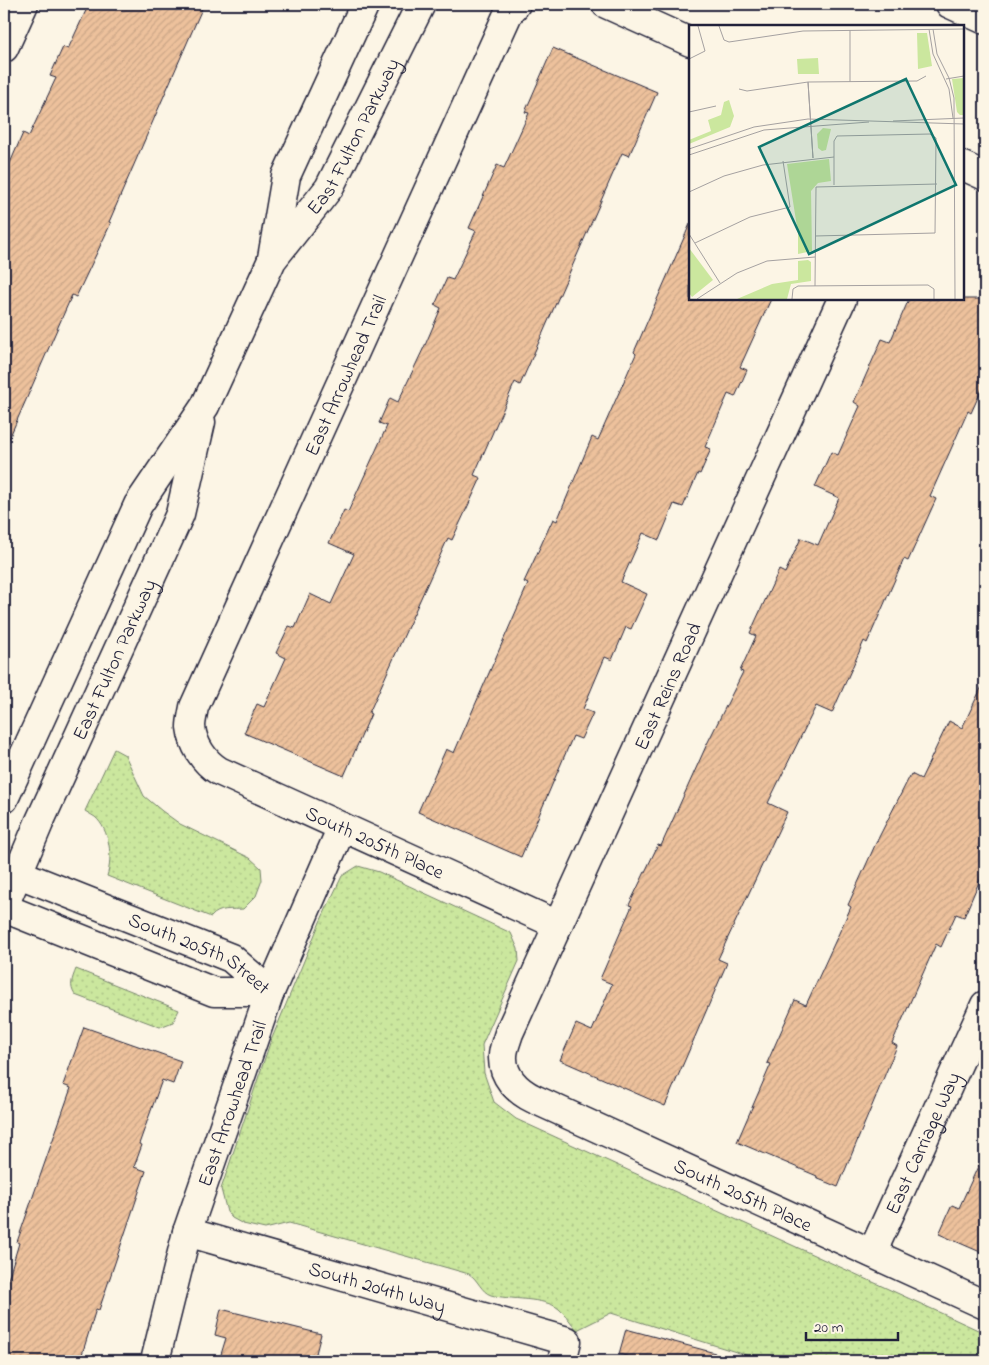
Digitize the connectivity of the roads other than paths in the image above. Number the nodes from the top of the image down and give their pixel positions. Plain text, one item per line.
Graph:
1 (24, 4) edge
2 (365, 4) edge
3 (421, 4) edge
4 (516, 4) edge
5 (606, 4) edge
6 (950, 4) edge
7 (985, 20) edge
8 (689, 42) edge
9 (4, 48) edge
10 (964, 166) edge
11 (985, 176) edge
12 (272, 260) junction
13 (842, 300) edge
14 (205, 406) junction
15 (198, 750) joint
16 (4, 800) edge
17 (342, 827) junction
18 (11, 870) edge
19 (4, 907) edge
20 (558, 925) junction
21 (270, 992) junction
22 (985, 1005) edge
23 (507, 1076) joint
24 (187, 1232) junction
25 (872, 1253) junction
26 (985, 1304) edge
27 (564, 1351) edge
28 (155, 1361) edge

1 - 9 street
2 - 12 street, East Fulton Parkway
3 - 12 street, East Fulton Parkway
4 - 15 street, East Arrowhead Trail
5 - 8 street
6 - 7 street
10 - 11 street
12 - 14 street, East Fulton Parkway
13 - 20 street, East Reins Road
14 - 16 street, East Fulton Parkway
14 - 18 street, East Fulton Parkway
15 - 17 street, South 205th Place
17 - 20 street, South 205th Place
17 - 21 street, East Arrowhead Trail
18 - 19 street, East Fulton Parkway
18 - 21 street, South 205th Street
19 - 21 street, South 205th Street
20 - 23 street, East Reins Road
21 - 24 street, East Arrowhead Trail
22 - 25 street, East Carriage Way
23 - 25 street, South 205th Place
24 - 27 street, South 204th Way
24 - 28 street, East Arrowhead Trail
25 - 26 street, South 205th Place

